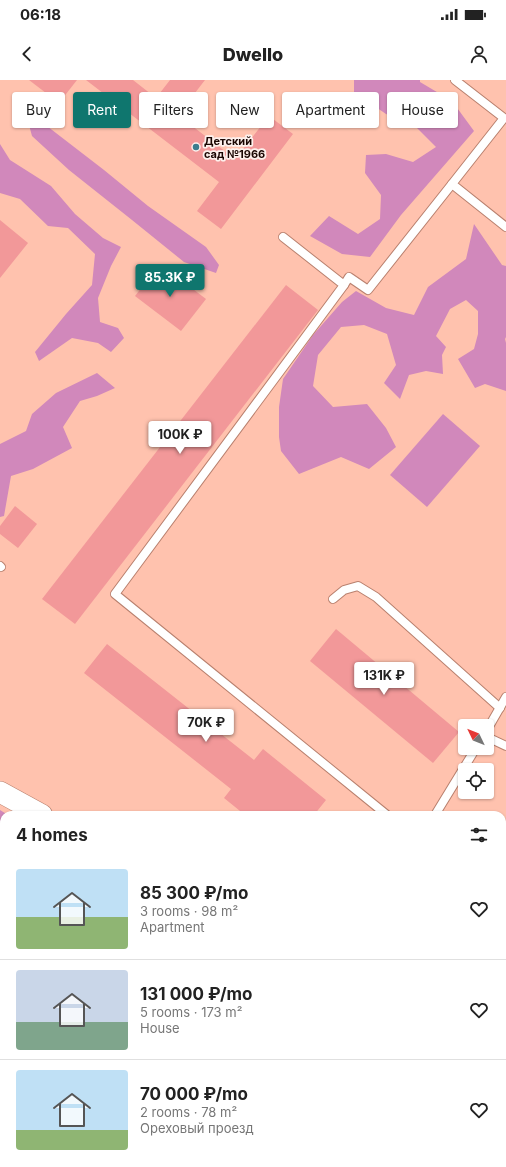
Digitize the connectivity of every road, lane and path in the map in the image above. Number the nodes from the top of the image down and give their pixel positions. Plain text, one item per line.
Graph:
1 (455, 80) edge
2 (452, 184) junction
3 (506, 227) edge
4 (283, 236) dead end
5 (344, 284) junction
6 (334, 599) dead end
7 (506, 697) edge
8 (500, 708) junction
9 (494, 719) edge
10 (494, 741) edge
11 (506, 746) edge
12 (472, 755) edge
13 (0, 792) edge
14 (35, 811) edge
15 (382, 811) edge
16 (437, 811) edge

1 - 2 lane
2 - 3 lane
2 - 5 lane
4 - 5 lane
5 - 15 lane
6 - 8 lane
7 - 8 lane
8 - 9 lane
10 - 11 lane
12 - 16 lane
13 - 14 street

